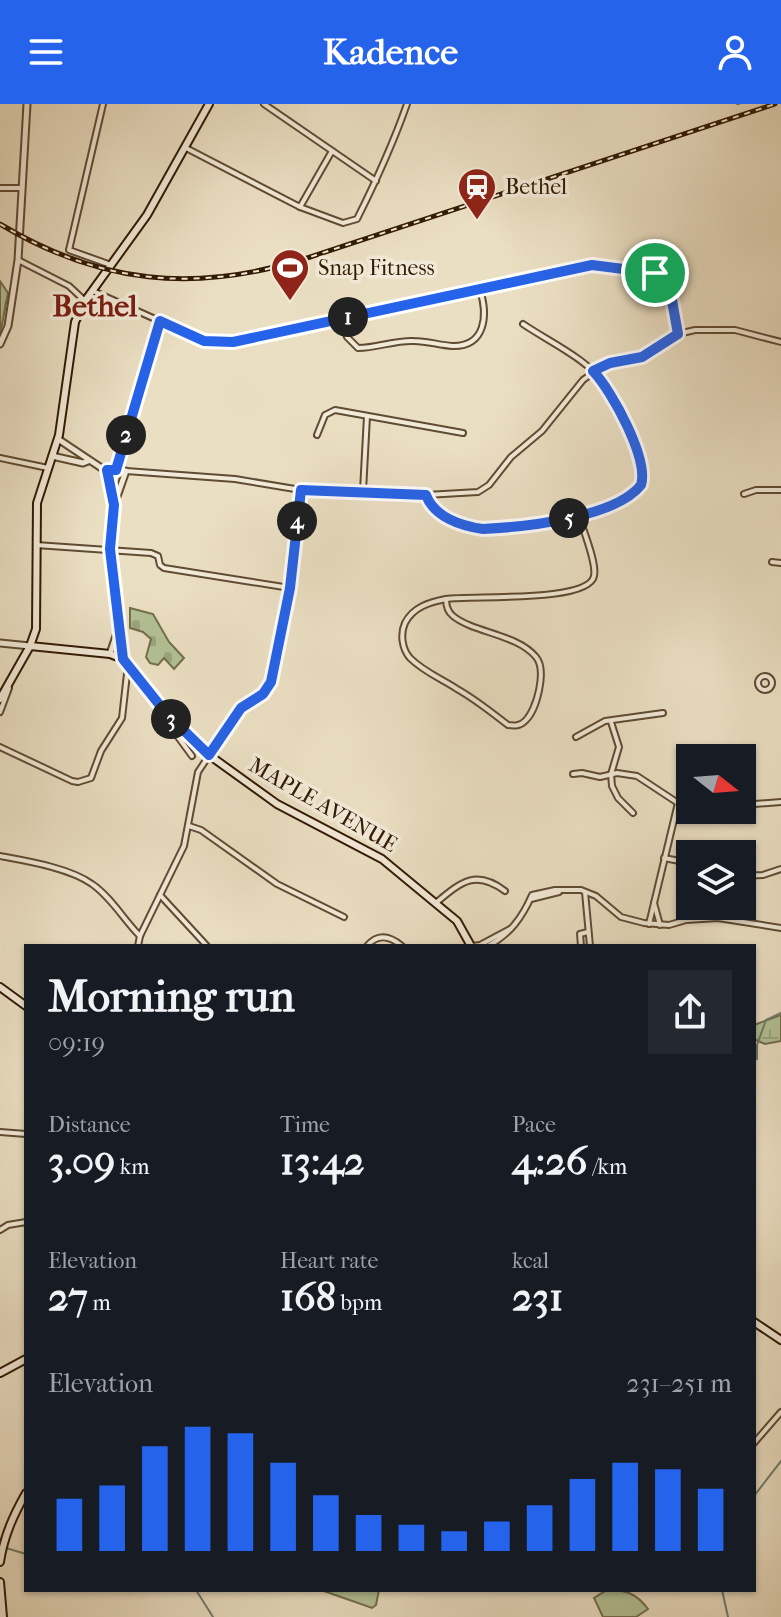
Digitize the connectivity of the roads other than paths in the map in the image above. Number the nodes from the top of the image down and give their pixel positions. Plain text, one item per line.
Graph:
1 (27, 104) edge
2 (103, 104) edge
3 (209, 104) edge
4 (264, 104) edge
5 (407, 104) edge
6 (186, 148) junction
7 (332, 151) junction
8 (376, 181) junction
9 (0, 188) edge
10 (20, 188) junction
11 (300, 207) junction
12 (18, 260) junction
13 (113, 265) junction
14 (480, 290) junction
15 (93, 291) junction
16 (85, 301) junction
17 (341, 319) junction
18 (160, 321) junction
19 (523, 324) dead end
20 (678, 334) junction
21 (781, 342) edge
22 (0, 344) edge
23 (593, 371) junction
24 (367, 416) junction
25 (463, 433) dead end
26 (317, 435) dead end
27 (58, 439) junction
28 (52, 456) junction
29 (0, 458) edge
30 (88, 461) junction
31 (48, 468) junction
32 (107, 470) junction
33 (116, 470) junction
34 (126, 471) junction
35 (301, 490) junction
36 (781, 490) edge
37 (363, 491) junction
38 (744, 494) dead end
39 (426, 495) junction
40 (114, 505) junction
41 (579, 516) junction
42 (36, 545) junction
43 (110, 549) junction
44 (772, 562) dead end
45 (781, 563) edge
46 (290, 588) junction
47 (446, 599) junction
48 (119, 625) junction
49 (0, 643) edge
50 (30, 646) junction
51 (110, 654) junction
52 (126, 662) junction
53 (10, 681) junction
54 (772, 682) dead end
55 (779, 683) dead end
56 (0, 699) edge
57 (0, 712) edge
58 (166, 713) junction
59 (663, 713) dead end
60 (611, 722) junction
61 (576, 737) dead end
62 (0, 747) edge
63 (209, 755) junction
64 (192, 756) dead end
65 (573, 774) dead end
66 (611, 774) junction
67 (676, 802) edge
68 (781, 802) edge
69 (756, 804) edge
70 (676, 811) edge
71 (633, 813) dead end
72 (189, 826) junction
73 (0, 856) edge
74 (664, 858) junction
75 (676, 860) edge
76 (781, 869) edge
77 (756, 875) edge
78 (505, 891) dead end
79 (585, 892) junction
80 (160, 895) junction
81 (653, 901) junction
82 (437, 902) junction
83 (344, 917) dead end
84 (649, 924) junction
85 (660, 925) junction
86 (512, 927) junction
87 (781, 928) edge
88 (588, 932) junction
89 (140, 936) junction
90 (138, 944) edge
91 (205, 944) edge
92 (369, 944) edge
93 (399, 944) edge
94 (470, 944) edge
95 (482, 944) edge
96 (491, 944) edge
97 (581, 944) edge
98 (590, 944) edge
99 (0, 987) edge
100 (24, 1005) edge
101 (0, 1132) edge
102 (24, 1134) edge
103 (24, 1222) edge
104 (0, 1230) edge
105 (756, 1323) edge
106 (781, 1340) edge
107 (24, 1360) edge
108 (0, 1373) edge
109 (781, 1412) edge
110 (756, 1441) edge
111 (24, 1496) edge
112 (0, 1562) edge
113 (0, 1582) edge
114 (3, 1617) edge

1 - 10 street
2 - 13 street
3 - 6 main road
4 - 7 street
5 - 8 street
6 - 11 street
6 - 13 main road
7 - 8 street
7 - 11 street
8 - 11 street
9 - 10 street
10 - 12 street
12 - 16 street
12 - 22 street
13 - 15 main road
14 - 17 street
14 - 17 street
14 - 20 street
15 - 16 main road
15 - 18 street
16 - 27 main road
17 - 18 street
18 - 33 street
19 - 23 street
20 - 21 street
20 - 23 street
23 - 39 street
23 - 41 street
24 - 25 street
24 - 26 street
24 - 37 street
27 - 28 main road
27 - 30 street
28 - 30 street
28 - 31 main road
29 - 31 street
30 - 32 street
31 - 42 main road
32 - 33 street
32 - 40 street
33 - 34 street
34 - 35 street
34 - 40 street
35 - 37 street
35 - 46 street
36 - 38 street
37 - 39 street
39 - 41 street
40 - 43 street
41 - 47 street
42 - 43 street
42 - 50 main road
43 - 46 street
43 - 48 street
44 - 45 street
46 - 63 street
47 - 47 street
48 - 51 street
48 - 52 street
49 - 50 street
50 - 51 main road
50 - 53 main road
51 - 52 main road
52 - 58 main road, MAPLE AVENUE
52 - 62 street
53 - 56 main road
53 - 57 street
54 - 55 street
58 - 63 main road, MAPLE AVENUE
58 - 64 street
59 - 60 street
60 - 61 street
60 - 66 street
63 - 72 street
63 - 82 main road, MAPLE AVENUE
65 - 66 street
66 - 67 street
66 - 71 street
68 - 69 street
70 - 74 street
72 - 80 street
72 - 83 street
73 - 89 street
74 - 75 street
74 - 81 street
76 - 77 street
78 - 82 street
79 - 84 street
79 - 86 street
79 - 88 street
80 - 89 street
80 - 91 street
81 - 84 street
81 - 85 street
82 - 94 main road, MAPLE AVENUE
84 - 85 street
85 - 87 street
86 - 95 street
86 - 96 street
88 - 97 street
88 - 98 street
89 - 90 street
92 - 93 street
99 - 100 main road
101 - 102 street
103 - 104 street
105 - 106 main road
107 - 108 main road
109 - 110 street
111 - 112 main road
113 - 114 main road

